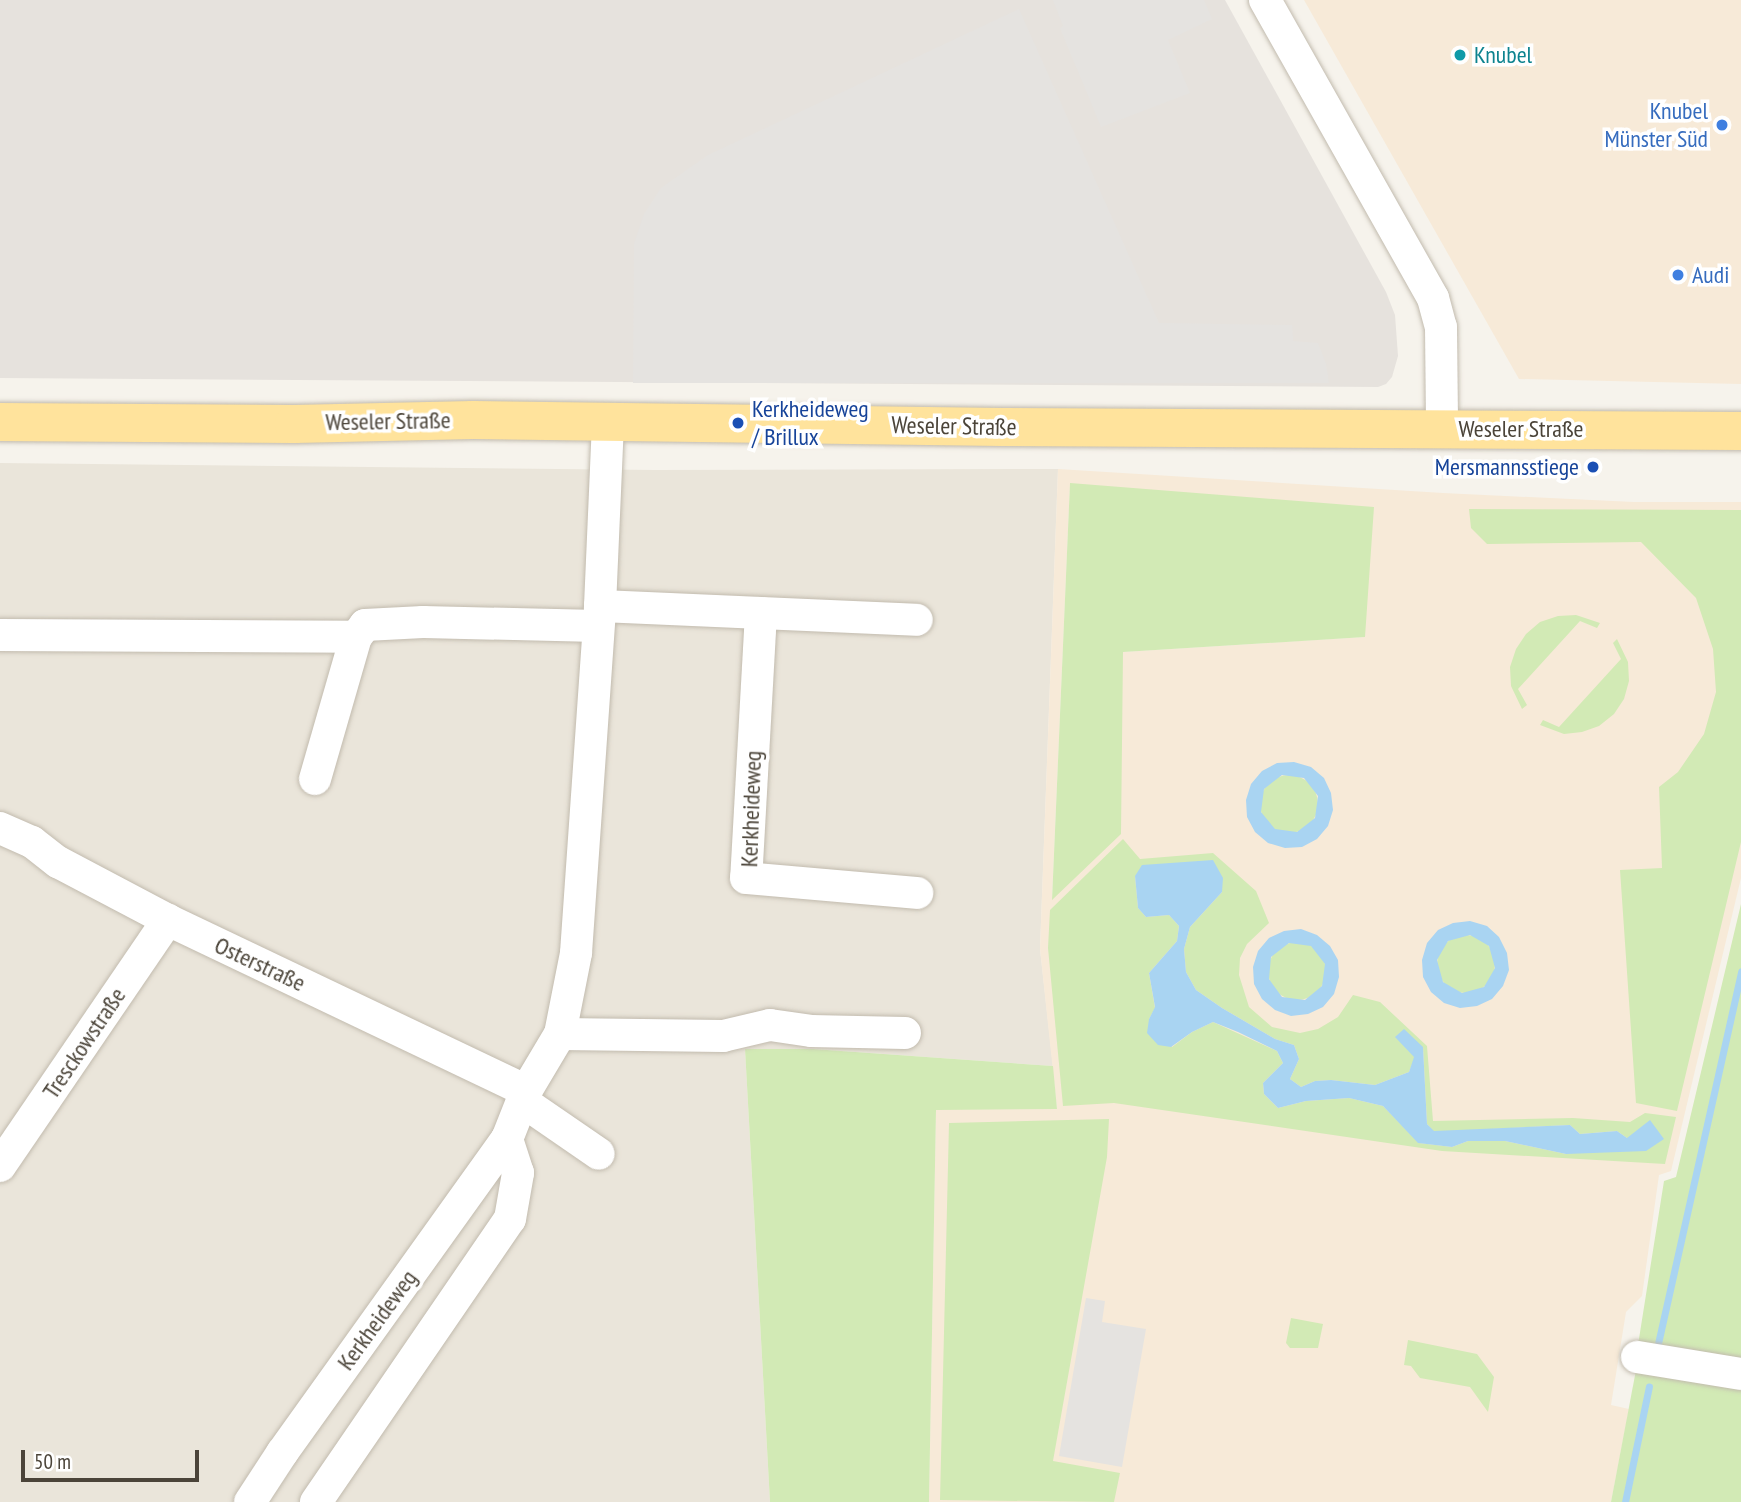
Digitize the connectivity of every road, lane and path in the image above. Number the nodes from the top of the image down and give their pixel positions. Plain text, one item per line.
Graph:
1 (1265, 0) edge
2 (0, 422) edge
3 (608, 423) junction
4 (1442, 429) junction
5 (1741, 430) edge
6 (761, 612) junction
7 (599, 616) junction
8 (917, 620) dead end
9 (360, 631) junction
10 (0, 635) edge
11 (314, 779) dead end
12 (0, 828) edge
13 (917, 892) dead end
14 (168, 920) junction
15 (905, 1033) dead end
16 (560, 1034) junction
17 (524, 1096) junction
18 (507, 1139) junction
19 (599, 1154) dead end
20 (0, 1166) edge
21 (1637, 1357) dead end
22 (1741, 1374) edge
23 (250, 1502) edge
24 (316, 1502) edge

1 - 4 street
2 - 3 main road, Weseler Straße
3 - 4 main road, Weseler Straße
3 - 7 street, Kerkheideweg
4 - 5 main road, Weseler Straße
6 - 7 street
6 - 8 street
6 - 13 street, Kerkheideweg
7 - 9 street
7 - 16 street, Kerkheideweg
9 - 10 street
9 - 11 street
12 - 14 street, Osterstraße
14 - 17 street, Osterstraße
14 - 20 street, Tresckowstraße
15 - 16 street
16 - 17 street, Kerkheideweg
17 - 18 street, Kerkheideweg
17 - 19 street
18 - 23 street, Kerkheideweg
18 - 24 street, Kerkheideweg
21 - 22 street

